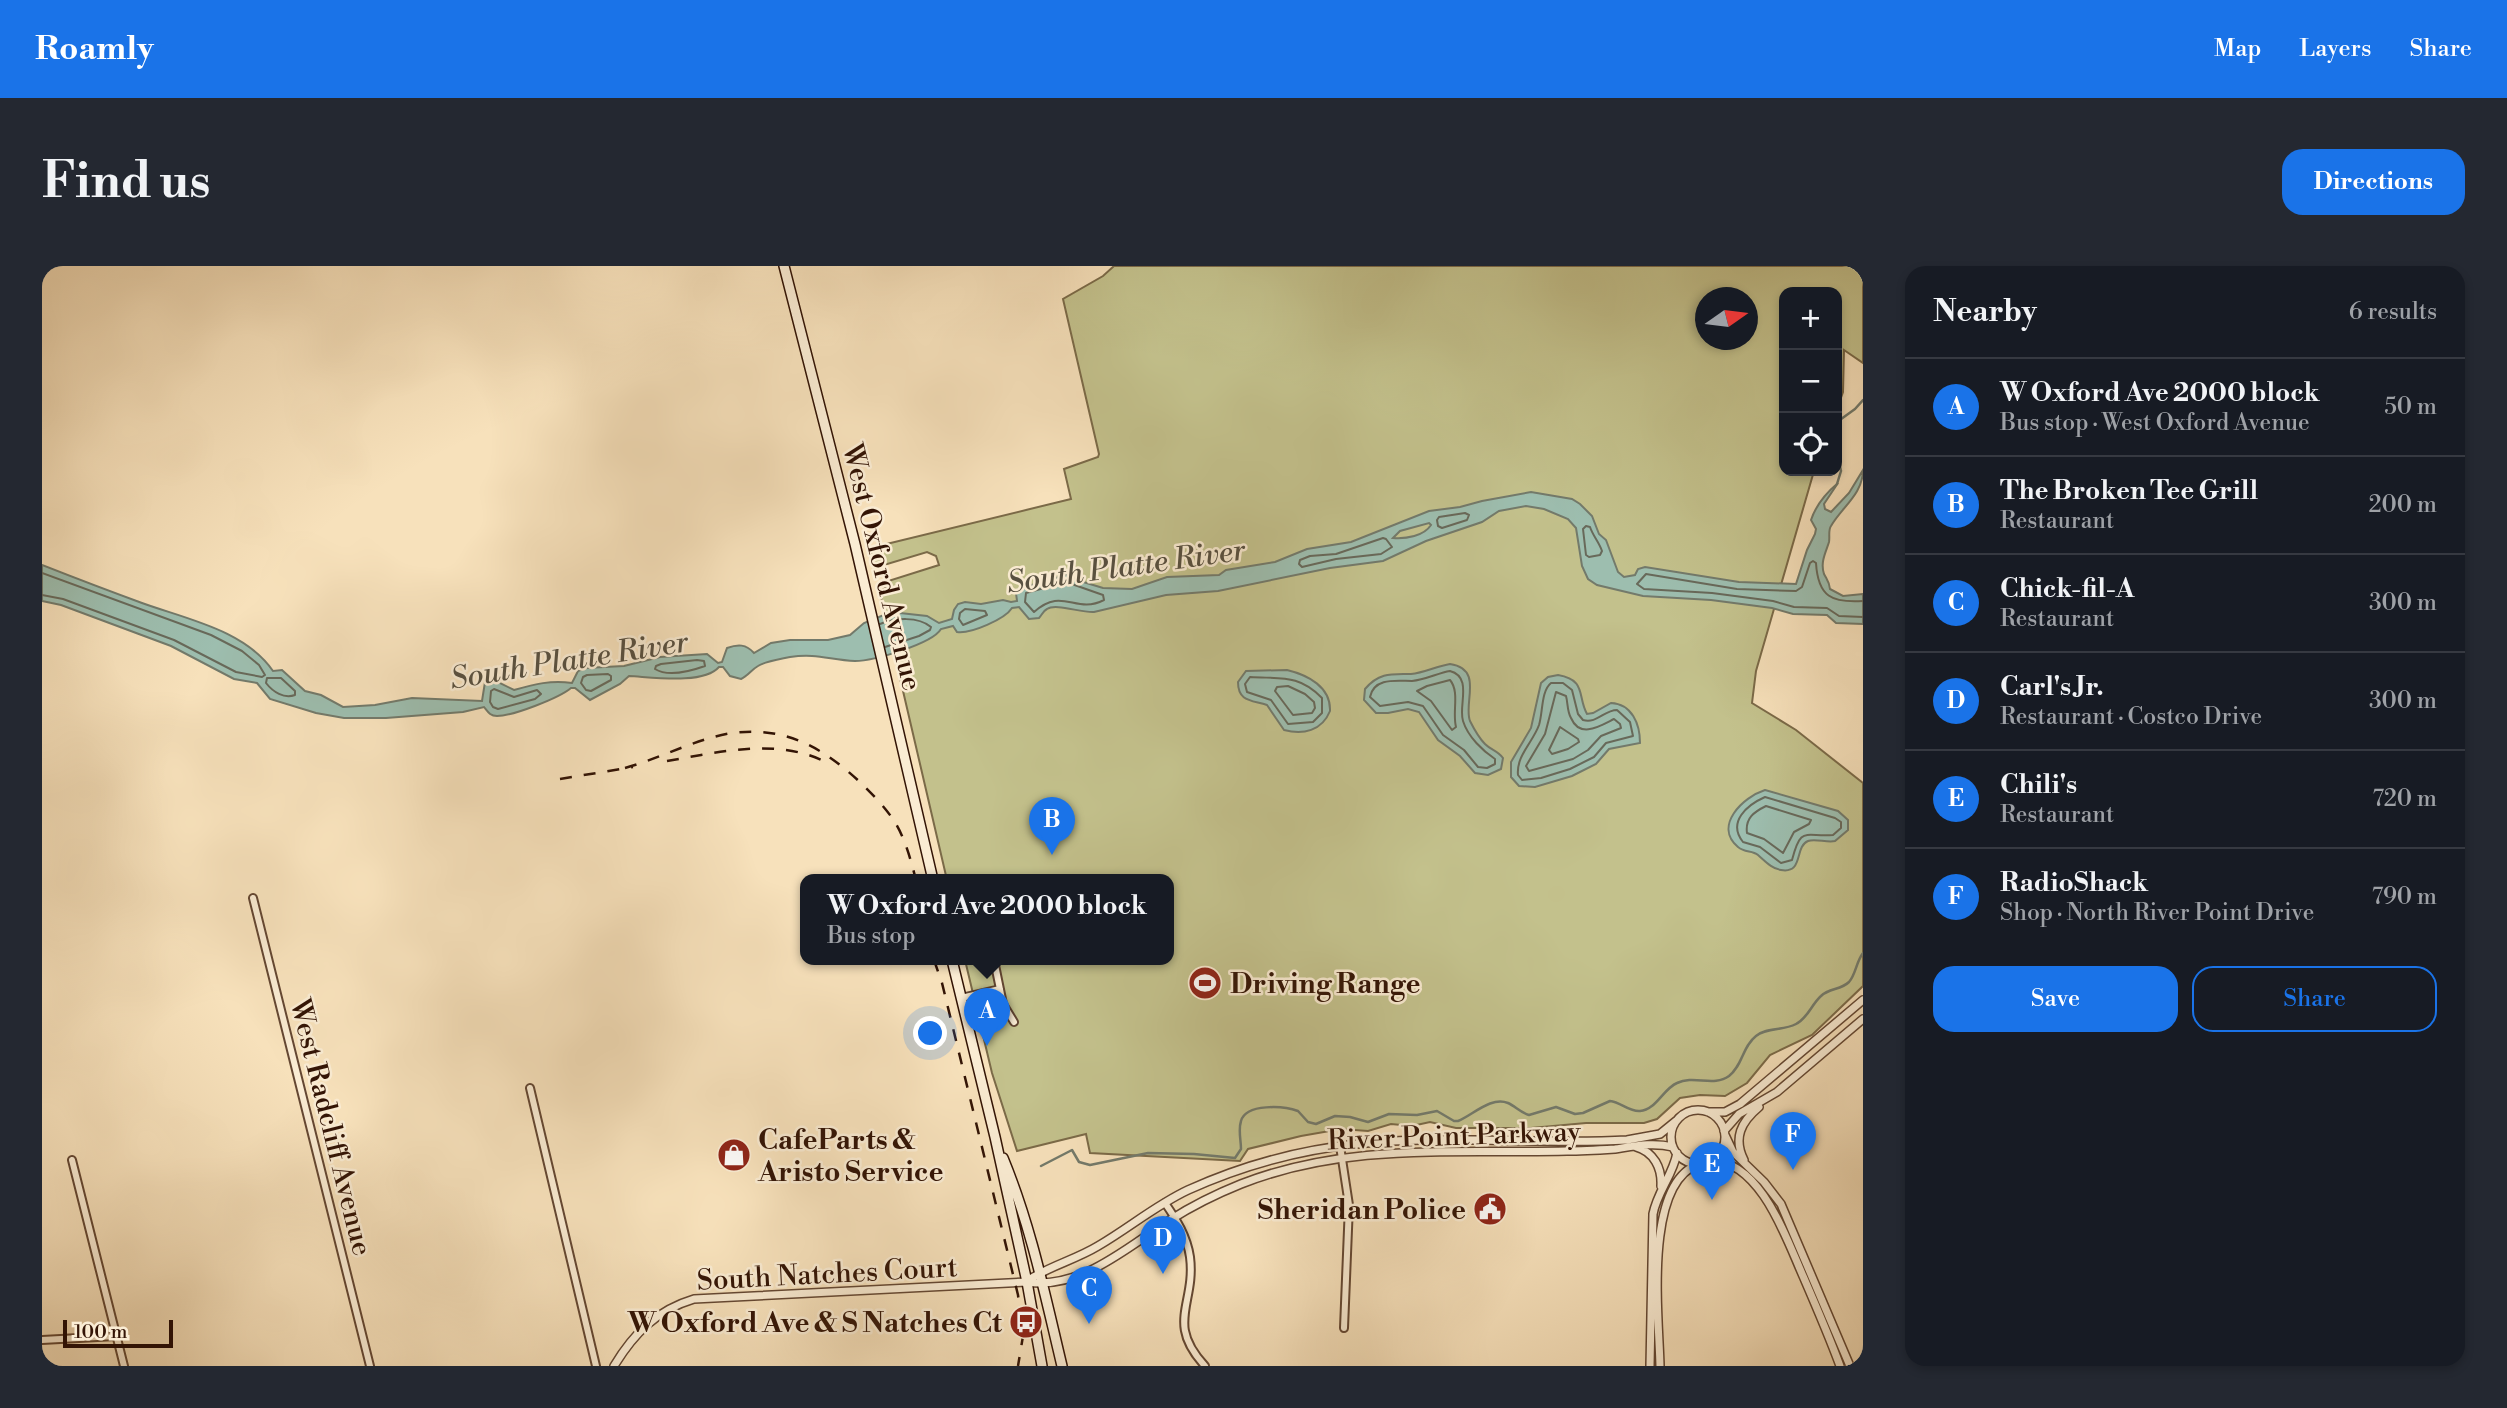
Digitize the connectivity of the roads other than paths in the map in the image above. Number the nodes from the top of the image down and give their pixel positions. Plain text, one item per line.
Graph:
1 (784, 266) edge
2 (932, 874) edge
3 (253, 898) dead end
4 (953, 965) edge
5 (995, 965) edge
6 (1000, 989) junction
7 (1001, 999) junction
8 (1863, 1000) edge
9 (962, 1003) junction
10 (1863, 1019) edge
11 (1014, 1022) dead end
12 (530, 1088) dead end
13 (1769, 1097) junction
14 (1708, 1112) junction
15 (1676, 1121) junction
16 (1724, 1133) junction
17 (995, 1137) junction
18 (1340, 1146) junction
19 (1632, 1146) junction
20 (1675, 1150) junction
21 (1342, 1157) junction
22 (72, 1160) dead end
23 (1711, 1160) junction
24 (1699, 1164) junction
25 (1748, 1165) junction
26 (1661, 1191) junction
27 (1165, 1203) junction
28 (1175, 1217) junction
29 (1041, 1272) junction
30 (1027, 1282) junction
31 (1044, 1284) junction
32 (1344, 1328) dead end
33 (116, 1336) junction
34 (42, 1340) edge
35 (124, 1366) edge
36 (370, 1366) edge
37 (596, 1366) edge
38 (614, 1366) edge
39 (1042, 1366) edge
40 (1062, 1366) edge
41 (1205, 1366) edge
42 (1650, 1366) edge
43 (1660, 1366) edge
44 (1840, 1366) edge
45 (1850, 1366) edge

1 - 2 main road, West Oxford Avenue
3 - 36 street, West Radcliff Avenue
4 - 9 main road
5 - 6 street
6 - 7 street
6 - 9 street
7 - 9 street
7 - 11 street
8 - 14 street
9 - 17 main road
10 - 13 street
12 - 37 street
13 - 16 street
13 - 25 street
14 - 15 street
14 - 16 street
15 - 18 street, River Point Parkway
15 - 20 street
16 - 23 street
16 - 25 street
17 - 29 main road
17 - 30 main road
18 - 21 street
18 - 27 street, River Point Parkway
19 - 20 street, River Point Parkway
19 - 21 street, River Point Parkway
19 - 26 street
20 - 24 street
20 - 26 street
21 - 28 street, River Point Parkway
21 - 32 street
22 - 33 street
23 - 24 street
23 - 44 street
24 - 43 street
25 - 45 street
26 - 42 street
27 - 28 street
27 - 29 street, River Point Parkway
28 - 31 street, River Point Parkway
28 - 41 street
29 - 30 street, River Point Parkway
29 - 31 main road
30 - 31 street, River Point Parkway
30 - 38 street, South Natches Court
30 - 39 main road
31 - 40 main road
33 - 34 street
33 - 35 street

